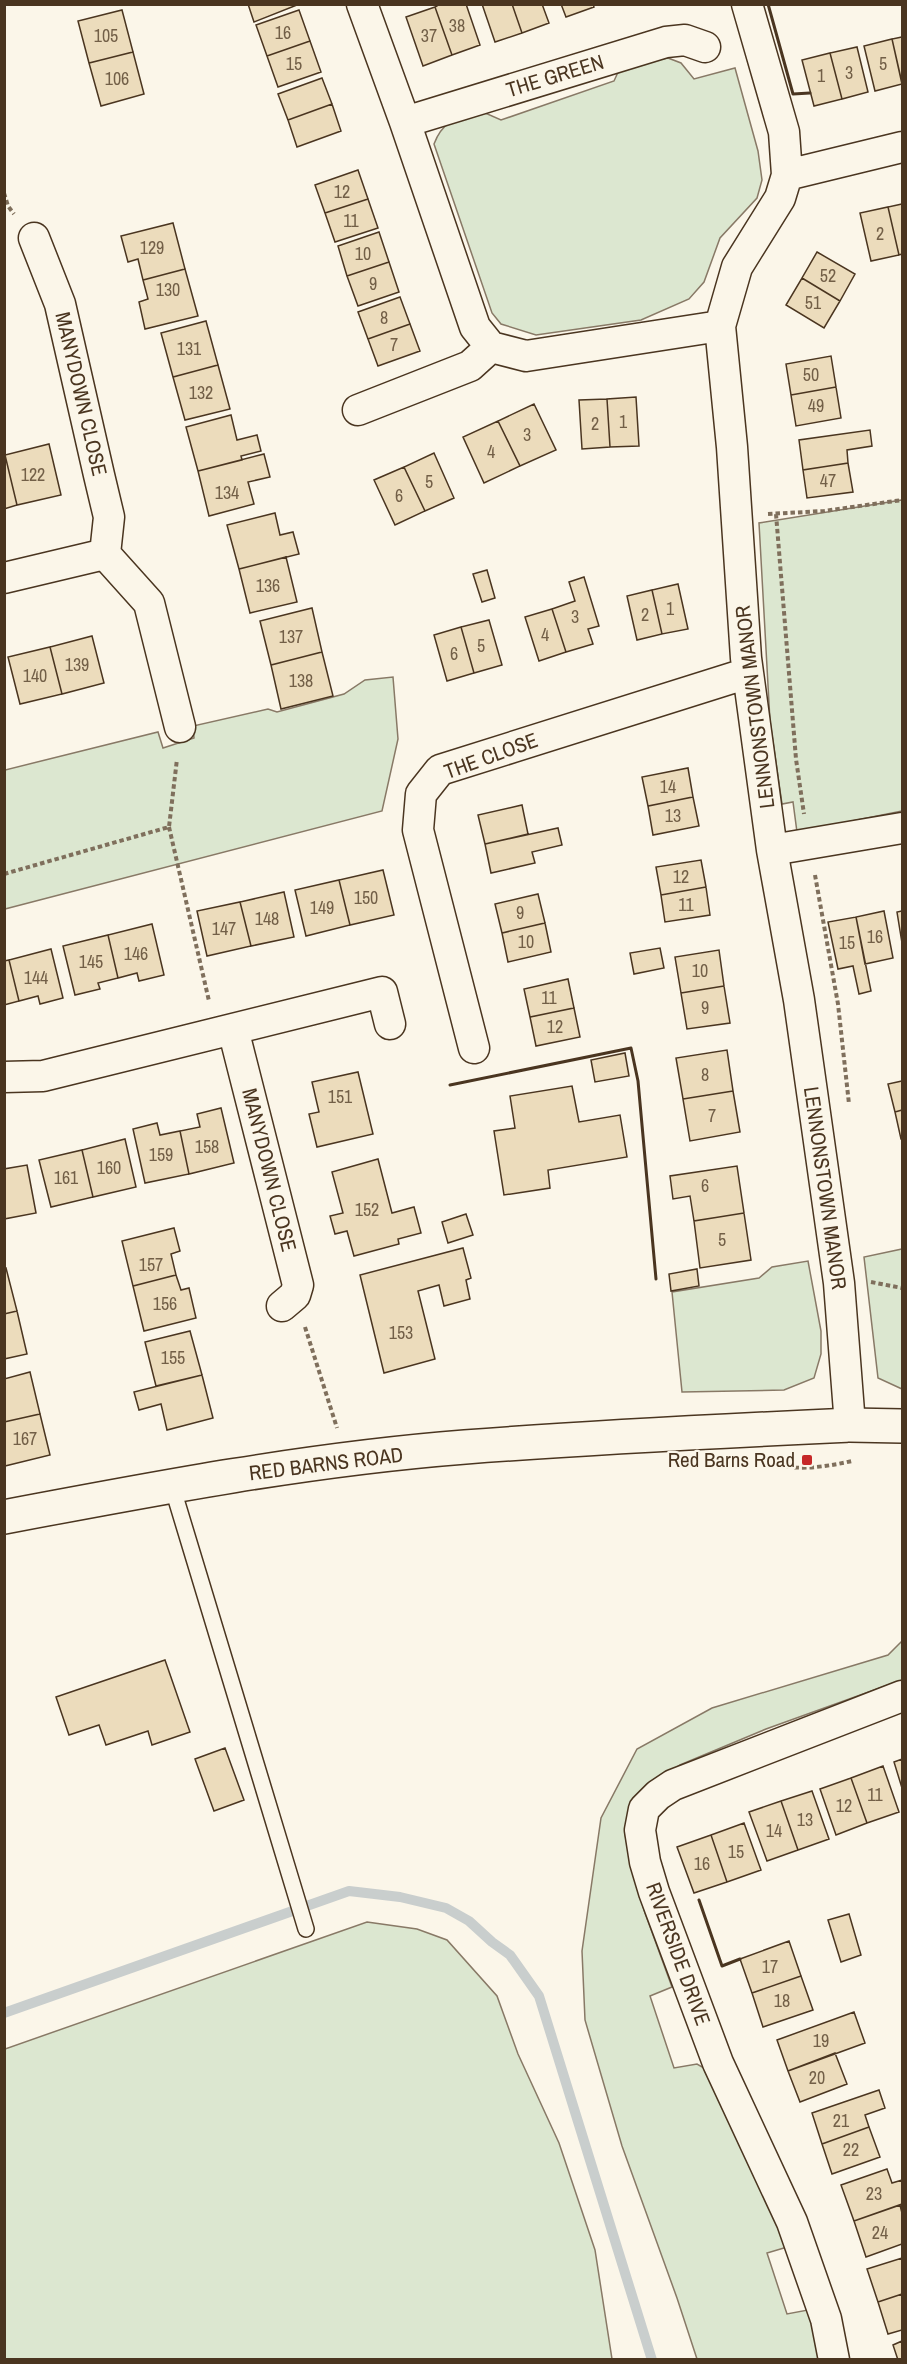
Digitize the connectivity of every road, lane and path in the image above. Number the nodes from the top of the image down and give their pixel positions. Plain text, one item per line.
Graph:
1 (362, 4) edge
2 (747, 4) edge
3 (705, 46) dead end
4 (405, 122) junction
5 (903, 147) edge
6 (787, 175) junction
7 (34, 238) dead end
8 (720, 326) junction
9 (491, 347) junction
10 (358, 410) dead end
11 (903, 500) edge
12 (737, 516) junction
13 (105, 554) junction
14 (4, 578) edge
15 (748, 673) junction
16 (180, 727) joint
17 (169, 827) junction
18 (903, 828) edge
19 (772, 850) junction
20 (4, 874) edge
21 (390, 1024) dead end
22 (225, 1031) junction
23 (474, 1048) dead end
24 (4, 1077) edge
25 (867, 1279) dead end
26 (903, 1288) edge
27 (289, 1301) joint
28 (850, 1425) junction
29 (903, 1426) edge
30 (348, 1460) junction
31 (172, 1486) junction
32 (4, 1516) edge
33 (903, 1695) edge
34 (306, 1929) dead end
35 (834, 2360) edge

1 - 4 street
2 - 6 street, LENNONSTOWN MANOR
3 - 4 street, THE GREEN
4 - 9 street
5 - 6 street
6 - 8 street, LENNONSTOWN MANOR
7 - 13 street, MANYDOWN CLOSE
8 - 9 street
8 - 12 street, LENNONSTOWN MANOR
9 - 10 street
11 - 12 path
12 - 15 street, LENNONSTOWN MANOR
13 - 14 street
13 - 16 street
15 - 19 street, LENNONSTOWN MANOR
15 - 23 street, THE CLOSE
16 - 17 path
17 - 20 path
17 - 22 path
18 - 19 street
19 - 28 street, LENNONSTOWN MANOR
21 - 22 street
22 - 24 street
22 - 27 street, MANYDOWN CLOSE
25 - 26 path
27 - 30 path
28 - 29 street, RED BARNS ROAD
28 - 30 street, RED BARNS ROAD
30 - 31 street, RED BARNS ROAD
31 - 32 street, RED BARNS ROAD
31 - 34 lane
33 - 35 street, RIVERSIDE DRIVE

